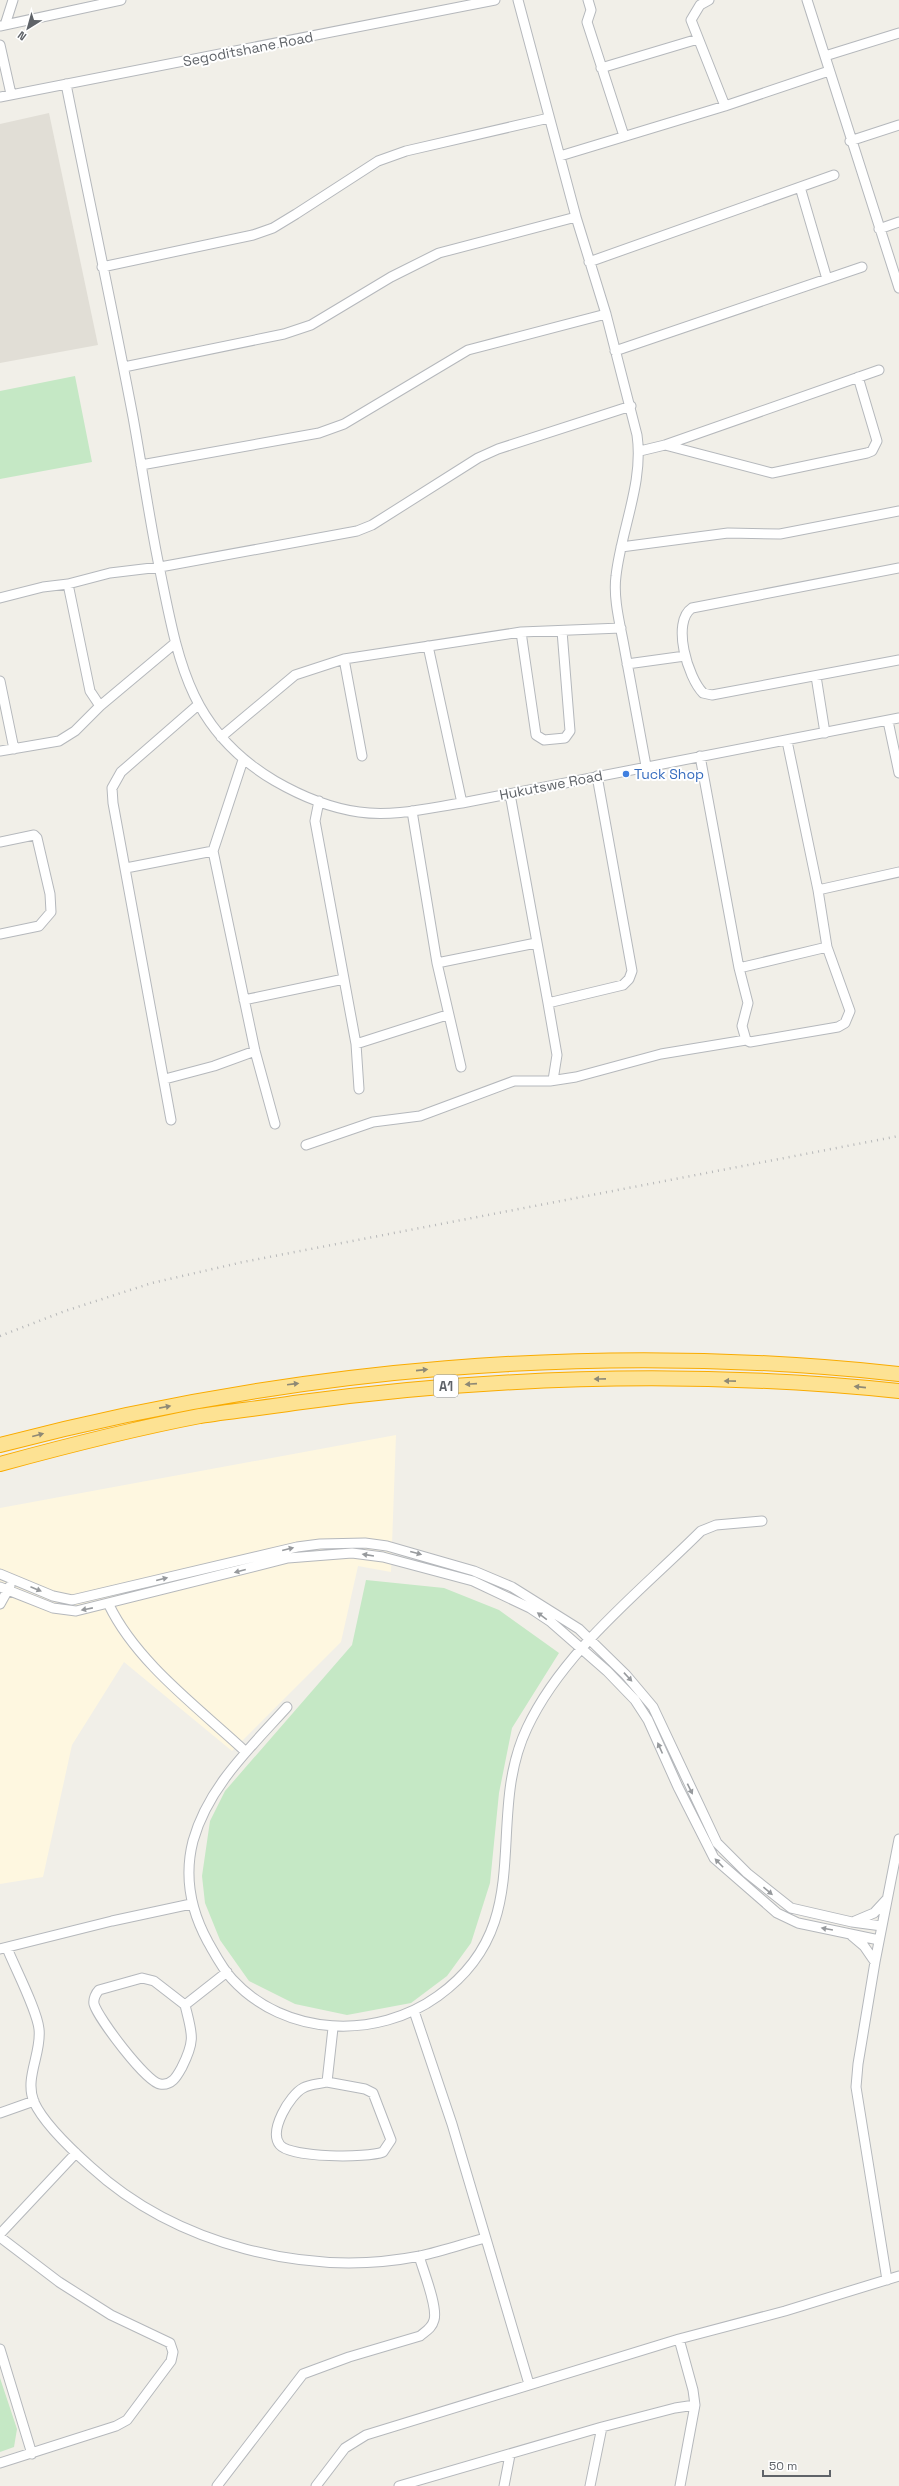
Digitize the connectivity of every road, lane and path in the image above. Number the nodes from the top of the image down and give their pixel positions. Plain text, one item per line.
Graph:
1 (13, 0) edge
2 (121, 0) edge
3 (495, 0) edge
4 (518, 0) edge
5 (588, 0) edge
6 (709, 0) edge
7 (807, 0) edge
8 (2, 25) edge
9 (899, 33) edge
10 (698, 38) junction
11 (0, 45) edge
12 (825, 56) junction
13 (601, 68) junction
14 (829, 71) junction
15 (66, 84) junction
16 (11, 94) junction
17 (0, 97) edge
18 (725, 106) junction
19 (549, 118) junction
20 (899, 125) edge
21 (624, 136) junction
22 (850, 141) junction
23 (560, 156) junction
24 (834, 175) dead end
25 (800, 187) junction
26 (576, 217) junction
27 (899, 222) edge
28 (879, 229) junction
29 (589, 262) junction
30 (102, 267) junction
31 (862, 268) dead end
32 (827, 279) junction
33 (899, 288) edge
34 (606, 314) junction
35 (615, 351) junction
36 (124, 367) junction
37 (879, 370) dead end
38 (858, 377) junction
39 (631, 406) junction
40 (665, 445) junction
41 (640, 451) junction
42 (141, 465) junction
43 (899, 511) edge
44 (621, 548) junction
45 (160, 567) junction
46 (899, 568) edge
47 (68, 584) junction
48 (0, 598) edge
49 (620, 628) junction
50 (562, 631) junction
51 (521, 632) junction
52 (174, 644) junction
53 (428, 646) junction
54 (685, 656) junction
55 (344, 659) junction
56 (899, 660) edge
57 (627, 664) junction
58 (816, 676) junction
59 (0, 681) edge
60 (198, 705) junction
61 (100, 706) junction
62 (899, 718) edge
63 (888, 721) junction
64 (825, 733) junction
65 (220, 737) junction
66 (788, 741) junction
67 (14, 749) junction
68 (0, 751) edge
69 (362, 756) dead end
70 (700, 756) junction
71 (243, 760) junction
72 (646, 766) junction
73 (899, 773) edge
74 (597, 776) junction
75 (510, 794) junction
76 (319, 801) junction
77 (462, 803) junction
78 (412, 811) junction
79 (0, 842) edge
80 (213, 851) junction
81 (126, 868) junction
82 (899, 872) edge
83 (818, 890) junction
84 (0, 934) edge
85 (536, 943) junction
86 (827, 947) junction
87 (437, 963) junction
88 (739, 968) junction
89 (344, 979) junction
90 (244, 1000) junction
91 (548, 1003) junction
92 (447, 1015) junction
93 (746, 1040) junction
94 (356, 1044) junction
95 (255, 1051) junction
96 (461, 1067) dead end
97 (164, 1079) junction
98 (554, 1080) junction
99 (359, 1089) dead end
100 (171, 1120) dead end
101 (274, 1124) dead end
102 (306, 1145) dead end
103 (899, 1374) edge
104 (899, 1391) edge
105 (0, 1445) edge
106 (0, 1464) edge
107 (762, 1521) dead end
108 (0, 1574) edge
109 (14, 1580) junction
110 (4, 1589) edge
111 (0, 1604) edge
112 (109, 1604) junction
113 (590, 1639) junction
114 (580, 1648) junction
115 (287, 1707) dead end
116 (246, 1752) junction
117 (899, 1839) edge
118 (888, 1898) junction
119 (191, 1904) junction
120 (852, 1922) junction
121 (882, 1926) junction
122 (846, 1932) junction
123 (879, 1940) junction
124 (4, 1949) edge
125 (875, 1962) junction
126 (227, 1972) junction
127 (185, 2005) junction
128 (414, 2011) junction
129 (333, 2028) junction
130 (327, 2082) junction
131 (34, 2101) junction
132 (0, 2113) edge
133 (76, 2154) junction
134 (0, 2236) edge
135 (485, 2238) junction
136 (419, 2256) junction
137 (899, 2276) edge
138 (887, 2280) junction
139 (679, 2339) junction
140 (0, 2349) edge
141 (529, 2384) junction
142 (695, 2405) junction
143 (602, 2427) junction
144 (32, 2454) junction
145 (510, 2455) junction
146 (0, 2464) edge
147 (217, 2486) edge
148 (316, 2486) edge
149 (399, 2486) edge
150 (504, 2486) edge
151 (590, 2486) edge
152 (680, 2486) edge

1 - 8 street
2 - 8 street
3 - 15 street, Segoditshane Road
4 - 19 street
5 - 13 street
6 - 10 street
7 - 12 street
9 - 12 street
10 - 13 street
10 - 18 street
11 - 16 street
12 - 14 street
13 - 21 street
14 - 18 street
14 - 22 street
15 - 16 street, Segoditshane Road
15 - 30 street, Hukutswe Road
16 - 17 street, Segoditshane Road
18 - 21 street
19 - 23 street
19 - 30 street
20 - 22 street
21 - 23 street
22 - 28 street
23 - 26 street
24 - 25 street
25 - 29 street
25 - 32 street
26 - 29 street
26 - 36 street
27 - 28 street
28 - 33 street
29 - 34 street
30 - 36 street, Hukutswe Road
31 - 32 street
32 - 35 street
34 - 35 street
34 - 42 street
35 - 39 street
36 - 42 street, Hukutswe Road
37 - 38 street
38 - 40 street
38 - 40 street
39 - 41 street
39 - 45 street
40 - 41 street
41 - 44 street
42 - 45 street, Hukutswe Road
43 - 44 street
44 - 49 street
45 - 47 street
45 - 52 street, Hukutswe Road
46 - 54 street
47 - 48 street
47 - 61 street
49 - 50 street
49 - 57 street
50 - 51 street
50 - 51 street
51 - 53 street
52 - 60 street, Hukutswe Road
52 - 61 street
53 - 55 street
53 - 77 street
54 - 57 street
54 - 58 street
55 - 65 street
55 - 69 street
56 - 58 street
57 - 72 street
58 - 64 street
59 - 67 street
60 - 65 street, Hukutswe Road
60 - 81 street
61 - 67 street
62 - 63 street, Hukutswe Road
63 - 64 street, Hukutswe Road
63 - 73 street
64 - 66 street, Hukutswe Road
65 - 71 street, Hukutswe Road
66 - 70 street, Hukutswe Road
66 - 83 street
67 - 68 street
70 - 72 street, Hukutswe Road
70 - 88 street
71 - 76 street, Hukutswe Road
71 - 80 street
72 - 74 street, Hukutswe Road
74 - 75 street, Hukutswe Road
74 - 91 street
75 - 77 street, Hukutswe Road
75 - 85 street
76 - 78 street, Hukutswe Road
76 - 89 street
77 - 78 street, Hukutswe Road
78 - 87 street
79 - 84 street
80 - 81 street
80 - 90 street
81 - 97 street
82 - 83 street
83 - 86 street
85 - 87 street
85 - 91 street
86 - 88 street
86 - 93 street
87 - 92 street
88 - 93 street
89 - 90 street
89 - 94 street
90 - 95 street
91 - 98 street
92 - 94 street
92 - 96 street
93 - 98 street
94 - 99 street
95 - 97 street
95 - 101 street
97 - 100 street
98 - 102 street
105 -> 103 highway, A1
104 -> 106 highway, A1
107 - 113 street
108 - 109 street
109 - 110 street
109 -> 113 street
110 - 111 street
112 -> 110 street
114 -> 112 street
112 - 116 street
113 - 114 street
113 -> 120 street
122 -> 114 street
114 - 128 street
115 - 116 street
116 - 119 street
117 - 118 street
118 - 120 street
118 - 121 street
119 - 124 street
119 - 126 street
120 - 121 street
121 - 123 street
122 - 123 street
122 - 125 street
123 - 125 street
124 - 131 street
125 - 138 street
126 - 127 street
126 - 129 street
127 - 127 street
128 - 129 street
128 - 135 street
129 - 130 street
130 - 130 street
131 - 132 street
131 - 133 street
133 - 134 street
133 - 136 street
134 - 144 street
135 - 136 street
135 - 141 street
136 - 147 street
137 - 138 street
138 - 139 street
139 - 141 street
139 - 142 street
140 - 144 street
141 - 148 street
142 - 143 street
142 - 152 street
143 - 145 street
143 - 151 street
144 - 146 street
145 - 149 street
145 - 150 street

